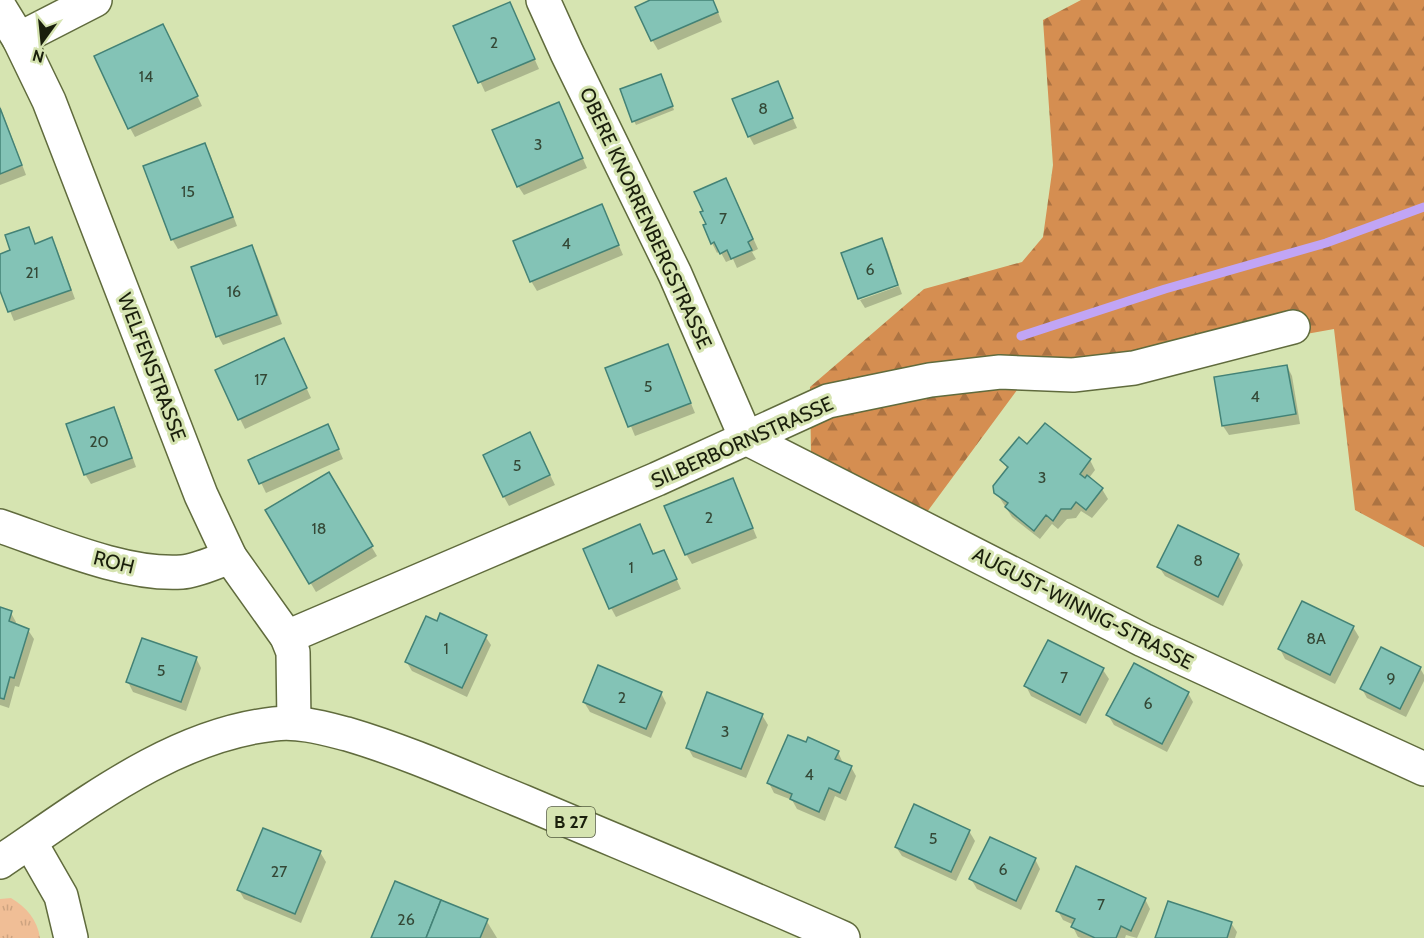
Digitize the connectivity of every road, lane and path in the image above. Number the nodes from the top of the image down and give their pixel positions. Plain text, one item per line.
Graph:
1 (95, 0) edge
2 (543, 0) edge
3 (0, 8) edge
4 (19, 39) junction
5 (1293, 327) dead end
6 (746, 438) junction
7 (0, 526) edge
8 (230, 557) junction
9 (287, 637) junction
10 (294, 723) junction
11 (1424, 769) edge
12 (30, 842) junction
13 (0, 862) edge
14 (837, 937) edge
15 (70, 938) edge

1 - 4 street
2 - 6 street, OBERE KNORRENBERGSTRASSE
3 - 4 street, WELFENSTRASSE
4 - 8 street, WELFENSTRASSE
5 - 6 street, SILBERBORNSTRASSE
6 - 9 street, SILBERBORNSTRASSE
6 - 11 street, AUGUST-WINNIG-STRASSE
7 - 8 street, ROH
8 - 9 street, WELFENSTRASSE
9 - 10 street, WELFENSTRASSE
10 - 12 street, B 27
10 - 14 street, B 27
12 - 13 street, B 27
12 - 15 street

